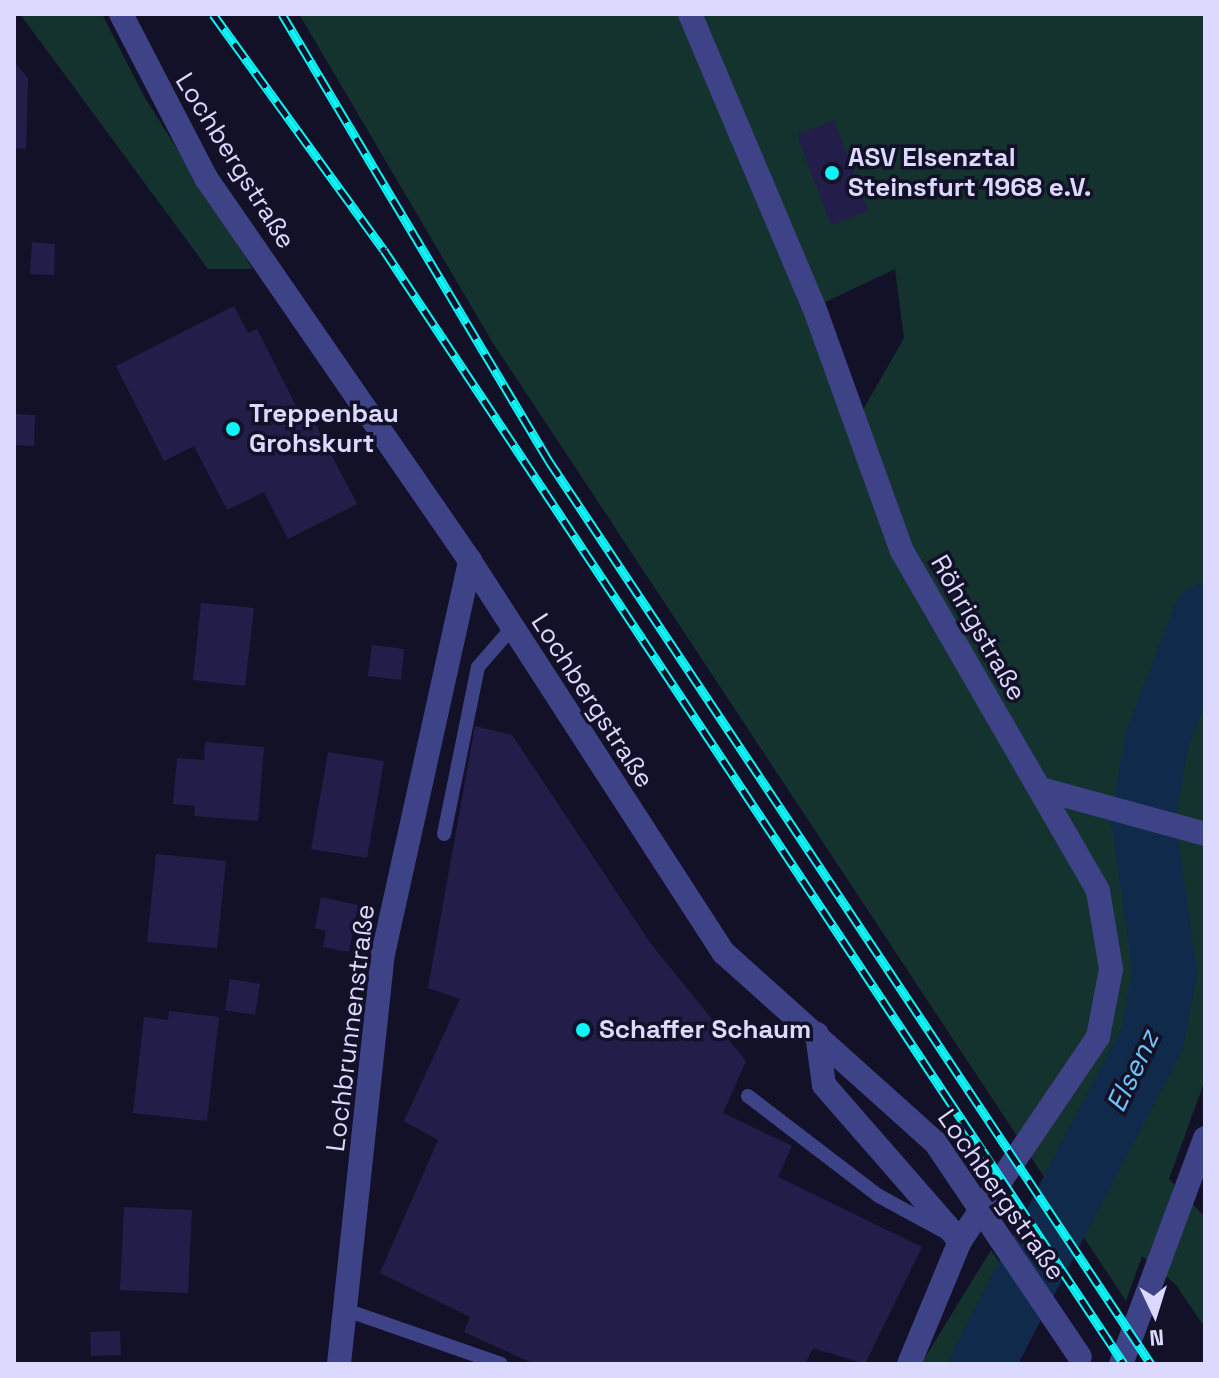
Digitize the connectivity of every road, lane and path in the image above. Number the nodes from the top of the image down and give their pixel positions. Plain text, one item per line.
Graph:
1 (121, 14) edge
2 (690, 14) edge
3 (470, 561) junction
4 (511, 629) junction
5 (1041, 789) junction
6 (444, 834) dead end
7 (1205, 834) edge
8 (817, 1034) junction
9 (748, 1096) dead end
10 (1205, 1138) edge
11 (960, 1241) junction
12 (346, 1310) junction
13 (1082, 1360) edge
14 (1122, 1363) edge
15 (339, 1364) edge
16 (501, 1364) edge
17 (909, 1364) edge

1 - 3 street, Lochbergstraße
2 - 5 street, Röhrigstraße
3 - 4 street, Lochbergstraße
3 - 12 street, Lochbrunnenstraße
4 - 6 lane
4 - 8 street, Lochbergstraße
5 - 7 street
5 - 11 street, Röhrigstraße
8 - 11 street
8 - 13 street, Lochbergstraße, bridge
9 - 11 lane
10 - 14 street
11 - 17 street, Röhrigstraße
12 - 15 street, Lochbrunnenstraße
12 - 16 lane

